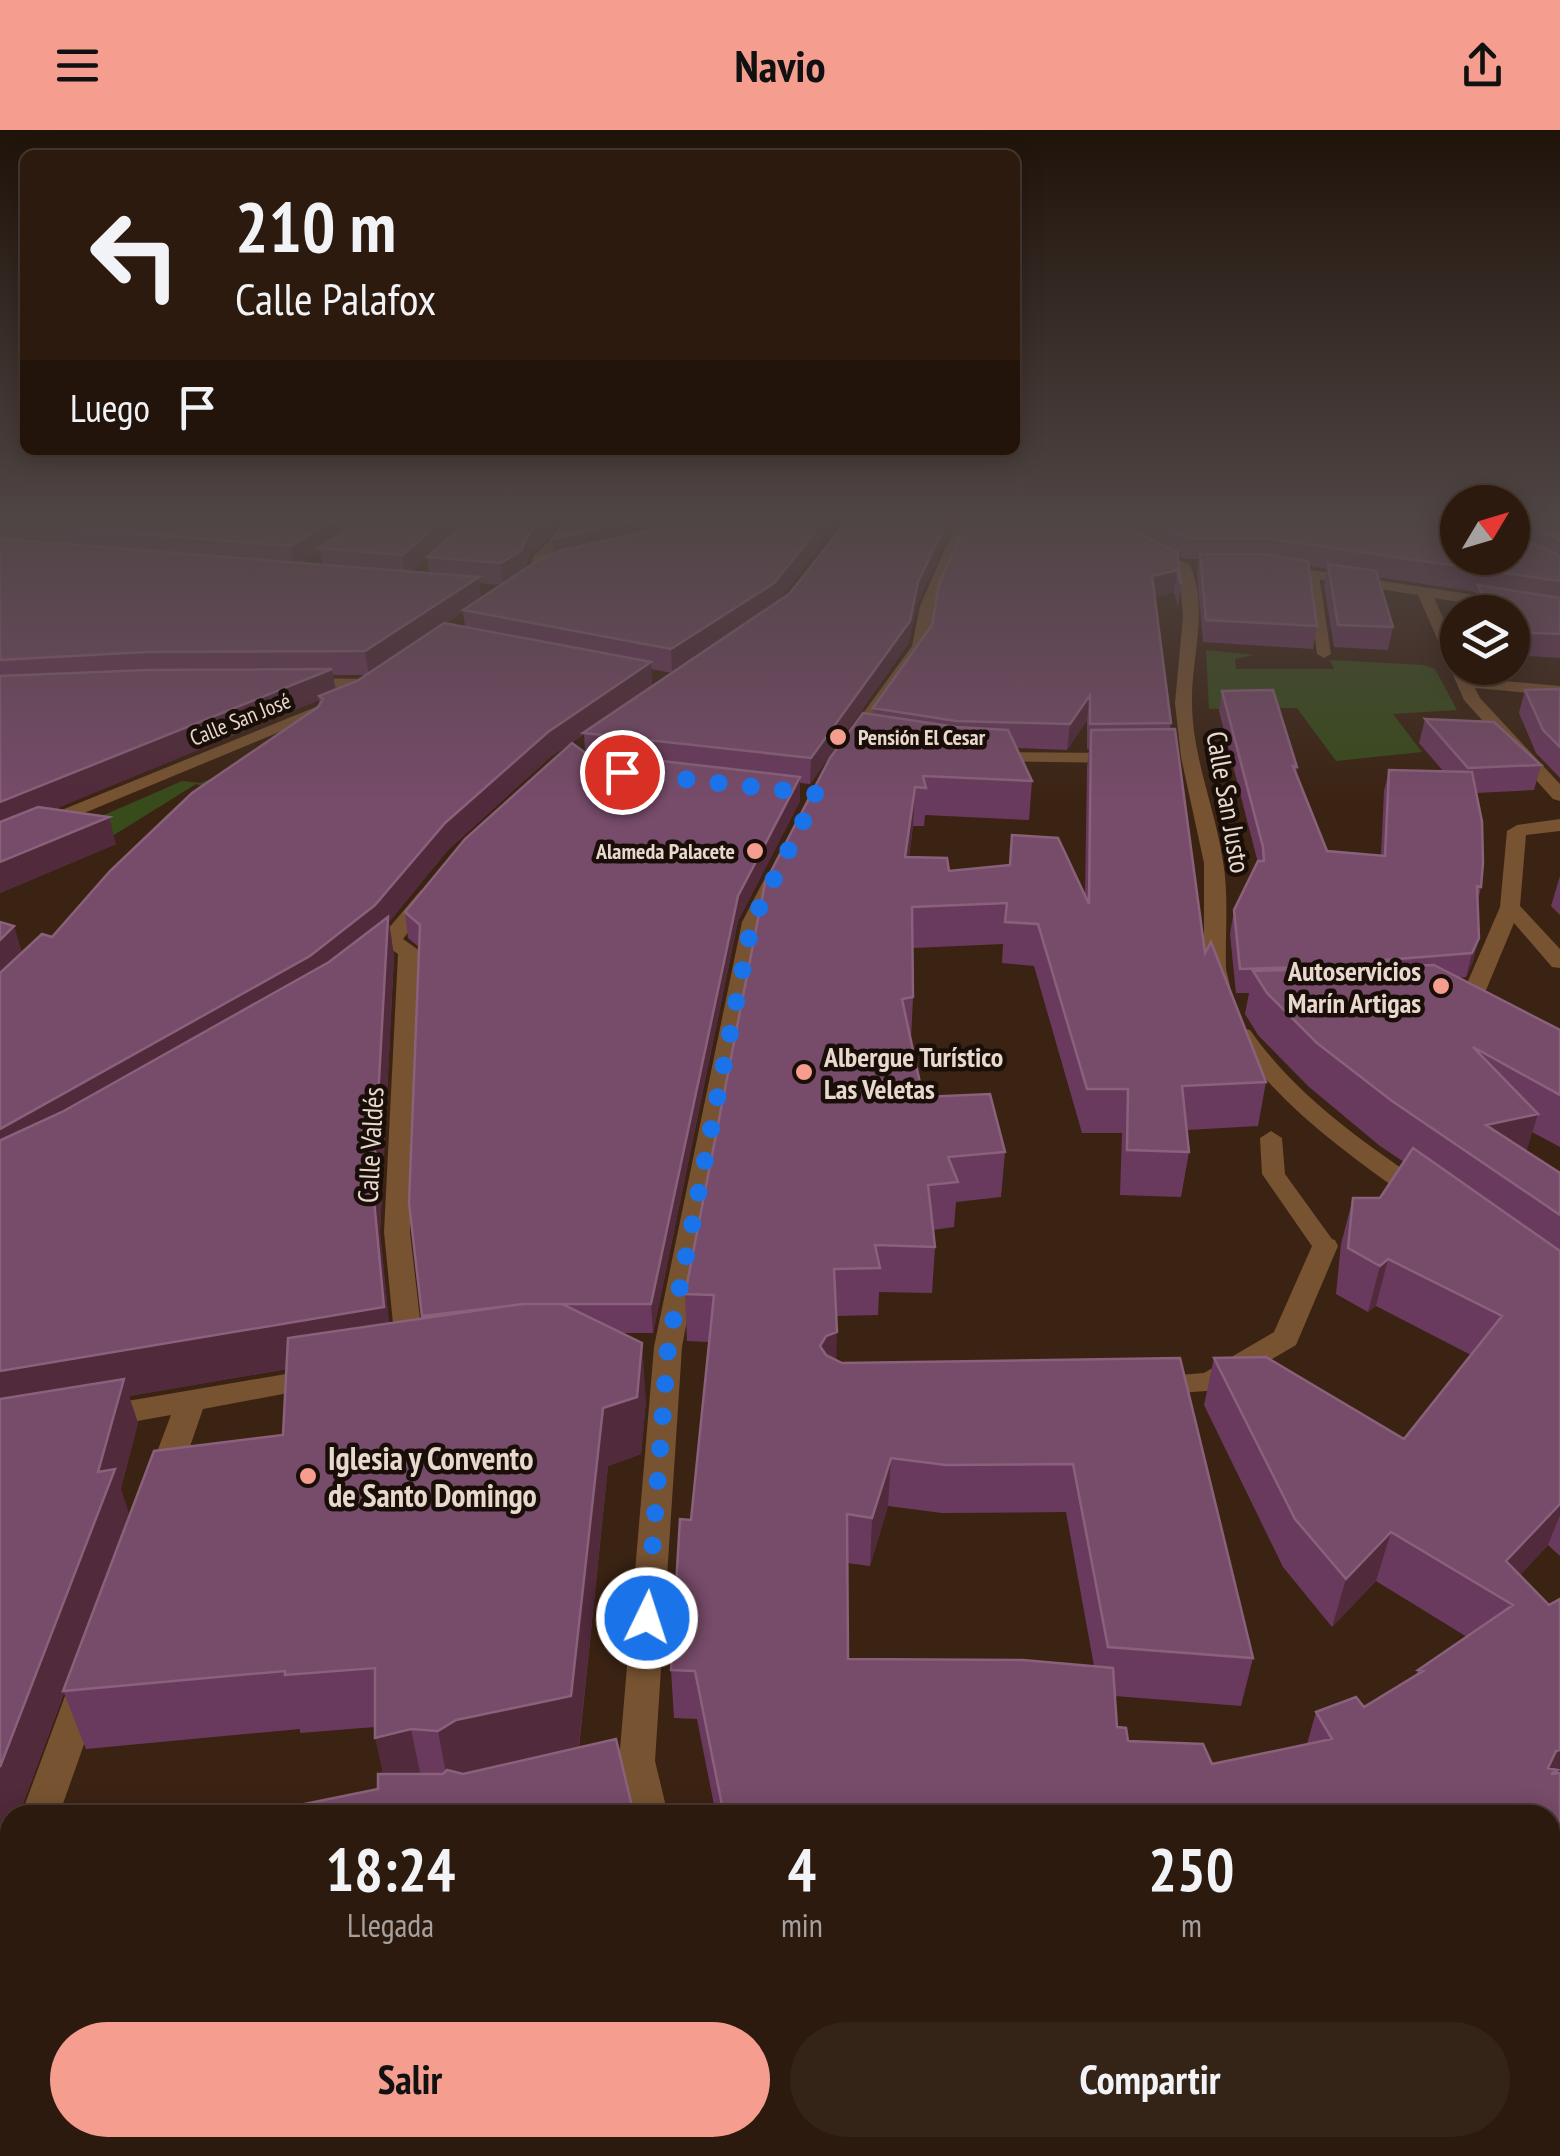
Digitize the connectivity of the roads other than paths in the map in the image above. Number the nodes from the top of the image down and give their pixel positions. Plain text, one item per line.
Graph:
1 (925, 612) edge
2 (1191, 612) edge
3 (1318, 612) edge
4 (1324, 654) dead end
5 (290, 683) edge
6 (1465, 685) edge
7 (1500, 685) edge
8 (1560, 690) edge
9 (353, 698) junction
10 (856, 744) edge
11 (270, 756) edge
12 (971, 756) edge
13 (1134, 758) edge
14 (1560, 795) edge
15 (1560, 825) edge
16 (0, 842) edge
17 (785, 858) edge
18 (447, 871) edge
19 (1510, 907) junction
20 (399, 946) junction
21 (1560, 962) edge
22 (352, 972) edge
23 (1491, 1014) edge
24 (1271, 1138) dead end
25 (1437, 1204) edge
26 (1325, 1246) joint
27 (411, 1362) edge
28 (338, 1375) edge
29 (1131, 1385) edge
30 (191, 1401) junction
31 (77, 1421) edge
32 (152, 1509) edge
33 (99, 1653) edge
34 (638, 1761) junction
35 (600, 1769) edge
36 (44, 1805) edge
37 (647, 1805) edge

1 - 10 street
2 - 25 street, Calle San Justo
3 - 4 lane
5 - 9 street, Calle San José
6 - 14 street
7 - 8 street
9 - 11 street
9 - 16 street, Calle San José
12 - 13 street
15 - 19 street
17 - 34 street
18 - 20 street
19 - 21 street
19 - 23 street
20 - 22 street
20 - 27 street, Calle Valdés
24 - 26 lane
26 - 29 street
28 - 30 street
30 - 31 street
30 - 32 street
33 - 36 street
34 - 35 street
34 - 37 street

